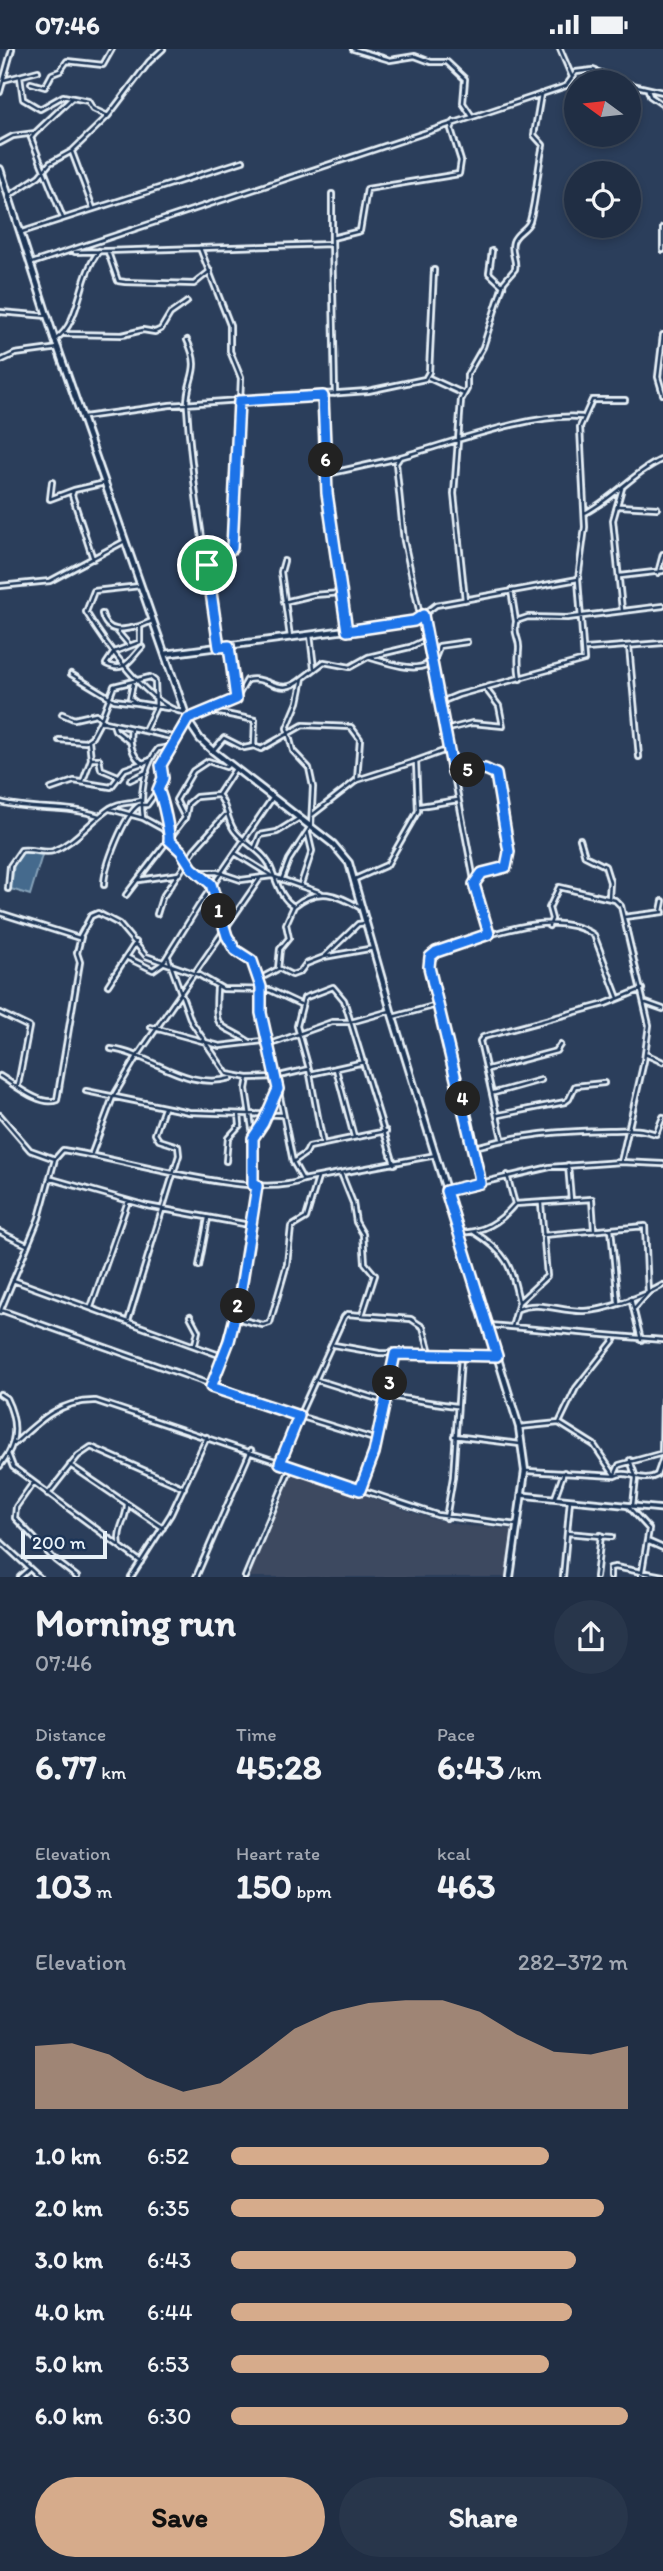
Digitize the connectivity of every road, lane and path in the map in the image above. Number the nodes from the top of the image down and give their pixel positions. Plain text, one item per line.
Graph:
1 (12, 49) edge
2 (112, 49) edge
3 (163, 49) edge
4 (352, 49) edge
5 (559, 49) edge
6 (361, 50) edge
7 (569, 70) edge
8 (38, 71) dead end
9 (0, 72) edge
10 (6, 73) junction
11 (20, 77) junction
12 (4, 80) junction
13 (31, 83) dead end
14 (564, 87) edge
15 (641, 88) edge
16 (648, 90) junction
17 (0, 92) edge
18 (663, 92) edge
19 (541, 93) junction
20 (72, 98) junction
21 (663, 105) edge
22 (108, 116) junction
23 (472, 116) junction
24 (454, 122) junction
25 (35, 133) junction
26 (0, 143) edge
27 (72, 151) junction
28 (243, 161) dead end
29 (0, 169) edge
30 (45, 169) junction
31 (332, 194) dead end
32 (9, 196) junction
33 (93, 208) junction
34 (63, 218) junction
35 (663, 228) edge
36 (22, 232) junction
37 (332, 238) junction
38 (331, 244) junction
39 (200, 248) junction
40 (663, 250) edge
41 (100, 251) junction
42 (492, 251) dead end
43 (71, 252) junction
44 (108, 252) junction
45 (32, 263) junction
46 (434, 270) dead end
47 (210, 271) junction
48 (503, 286) junction
49 (187, 302) dead end
50 (0, 312) edge
51 (48, 316) junction
52 (65, 334) junction
53 (663, 335) edge
54 (55, 339) junction
55 (187, 340) dead end
56 (59, 348) junction
57 (0, 361) edge
58 (428, 377) junction
59 (335, 394) junction
60 (464, 394) junction
61 (663, 394) edge
62 (323, 396) junction
63 (625, 400) dead end
64 (239, 401) junction
65 (187, 404) junction
66 (83, 417) junction
67 (582, 417) junction
68 (458, 439) junction
69 (400, 457) junction
70 (663, 459) edge
71 (327, 474) junction
72 (52, 482) dead end
73 (105, 483) junction
74 (622, 488) junction
75 (74, 490) junction
76 (619, 506) junction
77 (657, 508) dead end
78 (586, 513) junction
79 (125, 541) junction
80 (663, 554) edge
81 (93, 559) junction
82 (284, 561) dead end
83 (207, 565) junction
84 (663, 571) edge
85 (658, 573) junction
86 (620, 576) junction
87 (578, 579) junction
88 (0, 586) edge
89 (140, 586) junction
90 (511, 590) junction
91 (342, 593) junction
92 (465, 600) junction
93 (285, 601) junction
94 (663, 606) edge
95 (622, 610) junction
96 (102, 614) dead end
97 (423, 615) junction
98 (582, 616) junction
99 (153, 621) junction
100 (414, 621) joint
101 (516, 621) junction
102 (140, 626) junction
103 (116, 630) junction
104 (347, 631) junction
105 (310, 635) junction
106 (290, 639) junction
107 (427, 641) junction
108 (467, 642) dead end
109 (663, 643) edge
110 (129, 645) junction
111 (229, 646) junction
112 (439, 646) junction
113 (629, 646) junction
114 (142, 647) dead end
115 (219, 647) junction
116 (586, 649) junction
117 (114, 652) junction
118 (164, 654) junction
119 (368, 657) junction
120 (432, 662) junction
121 (124, 666) junction
122 (314, 669) junction
123 (71, 674) dead end
124 (136, 678) junction
125 (303, 678) junction
126 (520, 679) junction
127 (133, 683) junction
128 (486, 688) junction
129 (109, 697) junction
130 (158, 698) junction
131 (236, 699) junction
132 (137, 703) junction
133 (439, 703) junction
134 (156, 707) junction
135 (168, 708) junction
136 (208, 710) junction
137 (184, 712) junction
138 (62, 714) dead end
139 (102, 717) junction
140 (188, 720) junction
141 (100, 722) junction
142 (105, 722) junction
143 (113, 724) junction
144 (131, 727) junction
145 (145, 730) junction
146 (445, 730) junction
147 (288, 734) junction
148 (176, 738) junction
149 (59, 740) dead end
150 (90, 740) junction
151 (129, 741) junction
152 (254, 746) junction
153 (170, 747) junction
154 (449, 749) junction
155 (213, 751) junction
156 (639, 757) dead end
157 (91, 759) junction
158 (151, 760) junction
159 (416, 761) junction
160 (144, 764) junction
161 (229, 764) junction
162 (235, 768) junction
163 (147, 772) junction
164 (453, 772) junction
165 (118, 776) junction
166 (130, 780) dead end
167 (357, 780) junction
168 (83, 781) junction
169 (51, 789) dead end
170 (158, 790) junction
171 (218, 796) junction
172 (273, 797) junction
173 (458, 800) junction
174 (0, 802) edge
175 (141, 802) junction
176 (420, 806) junction
177 (110, 809) junction
178 (128, 814) junction
179 (186, 815) junction
180 (225, 815) junction
181 (312, 815) junction
182 (100, 816) junction
183 (143, 818) junction
184 (300, 818) junction
185 (311, 827) junction
186 (308, 834) junction
187 (170, 839) junction
188 (580, 839) dead end
189 (244, 840) junction
190 (255, 847) junction
191 (235, 853) junction
192 (187, 861) junction
193 (197, 871) junction
194 (221, 873) junction
195 (178, 874) junction
196 (272, 876) junction
197 (261, 877) junction
198 (282, 878) junction
199 (355, 879) junction
200 (139, 880) junction
201 (301, 884) junction
202 (474, 884) junction
203 (104, 885) dead end
204 (212, 888) junction
205 (8, 889) dead end
206 (321, 893) junction
207 (126, 895) dead end
208 (609, 898) junction
209 (663, 901) edge
210 (294, 906) junction
211 (363, 909) junction
212 (662, 911) edge
213 (0, 913) edge
214 (157, 914) dead end
215 (624, 917) junction
216 (367, 923) junction
217 (549, 926) junction
218 (225, 929) junction
219 (489, 934) junction
220 (80, 937) junction
221 (136, 942) junction
222 (374, 948) junction
223 (168, 955) junction
224 (324, 957) junction
225 (128, 958) dead end
226 (163, 963) junction
227 (173, 967) junction
228 (278, 968) junction
229 (193, 972) junction
230 (108, 985) dead end
231 (217, 986) junction
232 (261, 989) junction
233 (642, 989) junction
234 (181, 991) junction
235 (618, 998) junction
236 (646, 1003) junction
237 (301, 1005) junction
238 (437, 1006) junction
239 (663, 1009) edge
240 (0, 1013) edge
241 (392, 1014) junction
242 (351, 1022) junction
243 (153, 1028) junction
244 (299, 1033) junction
245 (250, 1042) junction
246 (267, 1042) junction
247 (206, 1043) junction
248 (560, 1045) dead end
249 (111, 1049) dead end
250 (645, 1054) junction
251 (136, 1058) junction
252 (364, 1062) junction
253 (663, 1062) edge
254 (336, 1069) junction
255 (488, 1069) junction
256 (310, 1071) junction
257 (0, 1076) edge
258 (233, 1077) junction
259 (248, 1077) junction
260 (275, 1077) junction
261 (541, 1080) dead end
262 (604, 1083) dead end
263 (18, 1086) junction
264 (278, 1089) junction
265 (86, 1091) dead end
266 (494, 1093) junction
267 (113, 1097) junction
268 (164, 1108) junction
269 (239, 1114) junction
270 (250, 1114) junction
271 (267, 1114) junction
272 (0, 1115) edge
273 (283, 1115) junction
274 (499, 1115) junction
275 (663, 1117) edge
276 (628, 1128) junction
277 (386, 1131) junction
278 (354, 1137) junction
279 (253, 1138) junction
280 (502, 1138) junction
281 (324, 1144) junction
282 (475, 1147) junction
283 (92, 1153) junction
284 (436, 1155) junction
285 (55, 1159) junction
286 (226, 1161) dead end
287 (293, 1162) junction
288 (621, 1162) junction
289 (394, 1164) junction
290 (663, 1164) edge
291 (568, 1165) junction
292 (341, 1173) junction
293 (175, 1174) junction
294 (507, 1175) junction
295 (318, 1178) junction
296 (51, 1179) junction
297 (303, 1179) junction
298 (480, 1183) junction
299 (255, 1185) junction
300 (446, 1191) junction
301 (571, 1200) junction
302 (128, 1201) junction
303 (515, 1204) junction
304 (541, 1204) junction
305 (163, 1209) junction
306 (208, 1217) junction
307 (249, 1224) junction
308 (611, 1228) junction
309 (594, 1229) junction
310 (0, 1232) edge
311 (474, 1232) junction
312 (459, 1233) junction
313 (543, 1235) junction
314 (27, 1245) junction
315 (199, 1266) dead end
316 (13, 1280) junction
317 (663, 1285) edge
318 (648, 1293) junction
319 (631, 1299) junction
320 (520, 1302) junction
321 (618, 1302) junction
322 (91, 1307) junction
323 (635, 1308) junction
324 (518, 1309) junction
325 (1, 1311) edge
326 (362, 1315) junction
327 (190, 1316) dead end
328 (235, 1318) junction
329 (128, 1321) junction
330 (488, 1325) junction
331 (512, 1327) junction
332 (615, 1338) junction
333 (641, 1340) junction
334 (663, 1340) edge
335 (195, 1344) junction
336 (334, 1345) junction
337 (395, 1354) junction
338 (222, 1356) junction
339 (431, 1356) junction
340 (497, 1356) junction
341 (461, 1357) junction
342 (317, 1380) junction
343 (211, 1387) junction
344 (0, 1394) edge
345 (387, 1396) junction
346 (663, 1400) edge
347 (385, 1401) junction
348 (457, 1406) junction
349 (299, 1416) junction
350 (662, 1418) edge
351 (559, 1423) junction
352 (519, 1427) junction
353 (454, 1436) junction
354 (207, 1437) junction
355 (377, 1440) junction
356 (14, 1444) junction
357 (523, 1444) junction
358 (251, 1450) junction
359 (8, 1454) junction
360 (663, 1455) edge
361 (630, 1460) junction
362 (280, 1463) junction
363 (70, 1465) junction
364 (0, 1466) edge
365 (291, 1467) junction
366 (526, 1471) junction
367 (564, 1472) junction
368 (615, 1476) junction
369 (636, 1478) junction
370 (33, 1483) junction
371 (184, 1488) junction
372 (360, 1490) junction
373 (48, 1494) junction
374 (521, 1495) junction
375 (555, 1497) junction
376 (570, 1500) junction
377 (127, 1504) junction
378 (630, 1505) junction
379 (643, 1506) junction
380 (663, 1509) edge
381 (639, 1515) junction
382 (446, 1518) junction
383 (517, 1525) junction
384 (163, 1528) junction
385 (567, 1533) junction
386 (601, 1535) junction
387 (612, 1537) dead end
388 (0, 1541) edge
389 (647, 1541) junction
390 (120, 1546) junction
391 (663, 1548) edge
392 (141, 1562) junction
393 (30, 1569) junction
394 (641, 1575) edge
395 (663, 1576) edge
396 (20, 1577) edge
397 (39, 1577) edge
398 (77, 1577) edge
399 (131, 1577) edge
400 (196, 1577) edge
401 (245, 1577) edge
402 (510, 1577) edge
403 (563, 1577) edge
404 (596, 1577) edge
405 (610, 1577) edge

1 - 10 street
2 - 13 street
3 - 22 street
4 - 6 street
5 - 7 street
6 - 23 street
8 - 11 street
9 - 10 street
10 - 12 street
11 - 12 street
11 - 20 street
12 - 17 street
14 - 19 street
15 - 16 street
16 - 18 street
16 - 21 street
19 - 23 street
19 - 48 street
20 - 22 street
20 - 25 street
22 - 27 street
23 - 24 street
24 - 37 street
24 - 43 street
25 - 26 street
25 - 30 street
27 - 30 street
27 - 33 street
28 - 33 street
29 - 32 main road
30 - 32 street
30 - 34 street
31 - 37 street
32 - 36 main road
33 - 34 street
34 - 36 street
35 - 40 street
36 - 45 main road
37 - 38 street
38 - 39 street
38 - 59 street
39 - 44 street
39 - 47 street
41 - 43 street
41 - 44 street
41 - 52 street
42 - 48 street
43 - 45 street
44 - 47 street
45 - 51 main road
46 - 58 street
47 - 64 street
48 - 60 street
49 - 52 street
50 - 51 street
51 - 54 main road
52 - 54 street
53 - 61 street
54 - 56 main road
55 - 65 street
56 - 57 street
56 - 66 main road
58 - 59 street
58 - 60 street
59 - 62 street
60 - 68 street
62 - 64 street
62 - 71 street
63 - 67 street
64 - 65 street
64 - 83 street
65 - 66 street
65 - 83 street
66 - 73 main road
67 - 68 street
67 - 78 street
68 - 69 street
68 - 92 street
69 - 71 street
69 - 97 street
70 - 74 street
71 - 91 street
72 - 75 street
73 - 75 street
73 - 79 main road
74 - 76 street
74 - 78 street
75 - 81 street
76 - 77 street
76 - 86 street
78 - 87 street
79 - 81 street
79 - 89 main road
80 - 85 street
81 - 88 street
82 - 93 street
83 - 115 street
84 - 85 street
85 - 86 street
86 - 95 street
87 - 90 street
87 - 98 street
89 - 99 main road
89 - 117 street
90 - 92 street
90 - 101 street
91 - 93 street
91 - 104 street
92 - 97 street
93 - 106 street
94 - 95 street
95 - 98 street
96 - 103 street
97 - 100 street
97 - 107 street
98 - 101 street
98 - 116 street
99 - 102 street
99 - 118 main road
100 - 104 main road
101 - 126 street
102 - 103 street
102 - 110 street
103 - 110 street
104 - 105 main road
105 - 106 main road
105 - 122 street
106 - 111 main road
107 - 112 street
107 - 119 street
107 - 120 street
108 - 112 street
109 - 113 street
110 - 117 street
111 - 115 main road
111 - 131 street
112 - 120 street
113 - 116 street
113 - 156 street
114 - 121 street
115 - 118 main road
116 - 126 street
117 - 121 street
117 - 121 street
118 - 137 main road
119 - 120 street
119 - 122 street
120 - 133 street
121 - 124 street
122 - 125 street
123 - 129 street
124 - 127 street
124 - 130 street
124 - 130 street
125 - 131 street
125 - 147 street
126 - 128 street
127 - 129 street
127 - 132 street
128 - 133 street
128 - 146 street
129 - 132 street
129 - 139 street
130 - 134 street
130 - 135 street
131 - 136 street
132 - 134 street
133 - 146 street
134 - 135 street
134 - 145 street
135 - 137 street
136 - 140 street
136 - 152 street
137 - 140 main road
138 - 139 street
139 - 141 street
139 - 142 street
140 - 148 street
140 - 155 main road
141 - 142 street
141 - 150 street
142 - 143 street
143 - 144 street
143 - 151 street
144 - 145 street
144 - 151 street
145 - 148 street
146 - 154 street
147 - 152 street
147 - 167 street
147 - 181 street
148 - 153 street
149 - 150 street
150 - 157 street
151 - 160 street
152 - 155 street
153 - 158 street
153 - 170 street
154 - 159 street
154 - 164 street
155 - 161 main road
157 - 165 street
157 - 168 street
158 - 160 street
158 - 163 street
159 - 167 street
159 - 176 street
160 - 165 street
161 - 162 main road
161 - 179 street
162 - 171 street
162 - 172 main road
163 - 166 street
163 - 175 street
164 - 173 street
164 - 202 street
165 - 168 street
167 - 181 street
168 - 169 street
170 - 175 street
170 - 187 street
171 - 179 street
171 - 180 street
172 - 184 main road
172 - 189 street
173 - 176 street
173 - 202 street
174 - 182 street
175 - 177 street
175 - 178 street
175 - 183 street
176 - 199 street
177 - 178 street
177 - 182 street
178 - 183 street
178 - 203 street
179 - 187 street
180 - 189 street
180 - 192 street
181 - 185 street
182 - 205 street
183 - 187 street
184 - 185 main road
184 - 190 street
185 - 186 street
185 - 199 main road
186 - 198 street
186 - 201 street
187 - 192 street
187 - 200 street
188 - 208 street
189 - 190 street
189 - 191 street
190 - 196 street
191 - 194 street
191 - 196 street
192 - 193 street
192 - 195 street
193 - 194 street
193 - 204 street
194 - 197 street
194 - 204 street
195 - 200 street
195 - 214 street
196 - 197 street
196 - 198 street
196 - 210 street
197 - 218 street
198 - 201 street
199 - 211 main road
200 - 207 street
201 - 206 street
202 - 219 street
204 - 218 street
204 - 223 street
206 - 210 street
206 - 211 street
208 - 215 street
208 - 217 street
209 - 212 street
210 - 228 street
211 - 216 main road
212 - 215 street
213 - 220 street
215 - 233 street
216 - 222 main road
216 - 224 street
217 - 219 street
217 - 235 street
218 - 229 street
218 - 232 street
219 - 238 street
220 - 221 street
220 - 263 street
221 - 226 street
221 - 230 street
222 - 224 street
222 - 241 main road
223 - 226 street
223 - 227 street
224 - 228 street
225 - 226 street
226 - 227 street
227 - 229 street
227 - 234 street
228 - 232 street
229 - 231 street
229 - 234 street
231 - 232 street
231 - 245 street
232 - 237 street
232 - 246 street
233 - 235 street
233 - 236 street
234 - 243 street
234 - 247 street
235 - 255 street
236 - 239 street
236 - 250 street
237 - 242 street
237 - 244 street
238 - 241 street
238 - 282 street
240 - 263 street
241 - 242 street
241 - 284 main road
242 - 244 street
242 - 252 street
243 - 247 street
243 - 251 street
244 - 246 street
244 - 256 street
245 - 246 street
245 - 247 street
246 - 260 street
247 - 258 street
248 - 255 street
249 - 251 street
250 - 253 street
250 - 276 street
251 - 258 street
251 - 267 street
252 - 254 street
252 - 277 street
254 - 256 street
254 - 278 street
255 - 266 street
256 - 260 street
256 - 281 street
257 - 263 street
258 - 259 street
259 - 260 street
259 - 270 street
260 - 264 street
261 - 266 street
262 - 274 street
264 - 271 street
264 - 273 street
265 - 267 street
266 - 274 street
267 - 268 street
267 - 283 street
268 - 269 street
268 - 293 street
269 - 270 street
269 - 286 street
270 - 271 street
270 - 279 street
271 - 273 street
271 - 279 street
272 - 285 street
273 - 287 street
274 - 280 street
275 - 276 street
276 - 280 street
276 - 288 street
277 - 278 street
277 - 289 street
278 - 281 street
279 - 299 street
280 - 282 street
281 - 287 street
282 - 298 street
283 - 285 street
283 - 293 street
284 - 289 street
284 - 300 main road
285 - 296 street
287 - 297 street
288 - 290 street
288 - 291 street
289 - 292 street
291 - 294 street
291 - 301 street
292 - 295 street
292 - 326 street
293 - 299 street
293 - 305 street
294 - 298 street
294 - 303 street
295 - 297 street
295 - 328 street
296 - 302 street
296 - 314 street
297 - 299 street
298 - 300 street
299 - 307 street
300 - 312 main road
301 - 304 street
301 - 309 street
302 - 305 street
302 - 322 street
303 - 304 street
303 - 311 street
304 - 313 street
305 - 306 street
305 - 329 street
306 - 307 street
306 - 315 street
307 - 328 street
308 - 309 street
308 - 318 street
308 - 321 street
309 - 313 street
310 - 314 street
311 - 312 street
311 - 320 street
312 - 330 main road
313 - 320 street
314 - 316 street
316 - 322 street
316 - 325 street
317 - 318 street
318 - 319 street
318 - 323 street
319 - 321 street
319 - 323 street
320 - 324 street
321 - 324 street
322 - 329 street
323 - 333 street
324 - 331 street
325 - 343 street
326 - 336 street
326 - 339 street
327 - 335 street
328 - 338 street
329 - 335 street
330 - 331 street
330 - 340 main road
331 - 332 street
332 - 333 street
332 - 351 street
333 - 334 street
335 - 338 street
336 - 337 street
336 - 342 street
337 - 339 street
337 - 345 street
338 - 343 street
339 - 341 street
340 - 341 street
340 - 352 main road
341 - 348 street
342 - 347 street
342 - 349 street
343 - 349 street
344 - 356 street
345 - 347 street
345 - 348 street
346 - 350 street
347 - 355 street
348 - 353 street
349 - 355 street
349 - 362 street
350 - 360 street
351 - 352 street
351 - 368 street
352 - 357 main road
353 - 357 street
353 - 382 street
354 - 356 street
354 - 358 street
354 - 371 street
355 - 372 street
356 - 359 street
357 - 366 main road
358 - 362 street
358 - 400 street
359 - 364 street
359 - 370 street
360 - 361 street
360 - 369 street
361 - 368 street
361 - 369 street
362 - 365 street
363 - 371 street
363 - 373 street
363 - 377 street
365 - 372 street
365 - 401 street
366 - 367 street
366 - 374 main road
367 - 368 street
367 - 375 street
368 - 369 street
369 - 378 street
370 - 373 street
370 - 398 street
371 - 384 street
372 - 382 street
373 - 390 street
374 - 375 street
374 - 383 main road
375 - 376 street
376 - 378 street
376 - 385 street
377 - 384 street
377 - 390 street
378 - 379 street
378 - 381 street
379 - 380 street
379 - 381 street
381 - 389 street
382 - 383 street
383 - 402 main road
384 - 392 street
385 - 386 street
385 - 403 street
386 - 387 street
386 - 404 street
388 - 393 street
389 - 391 street
389 - 394 street
390 - 392 street
392 - 399 street
393 - 396 street
393 - 397 street
394 - 395 street
394 - 405 street

